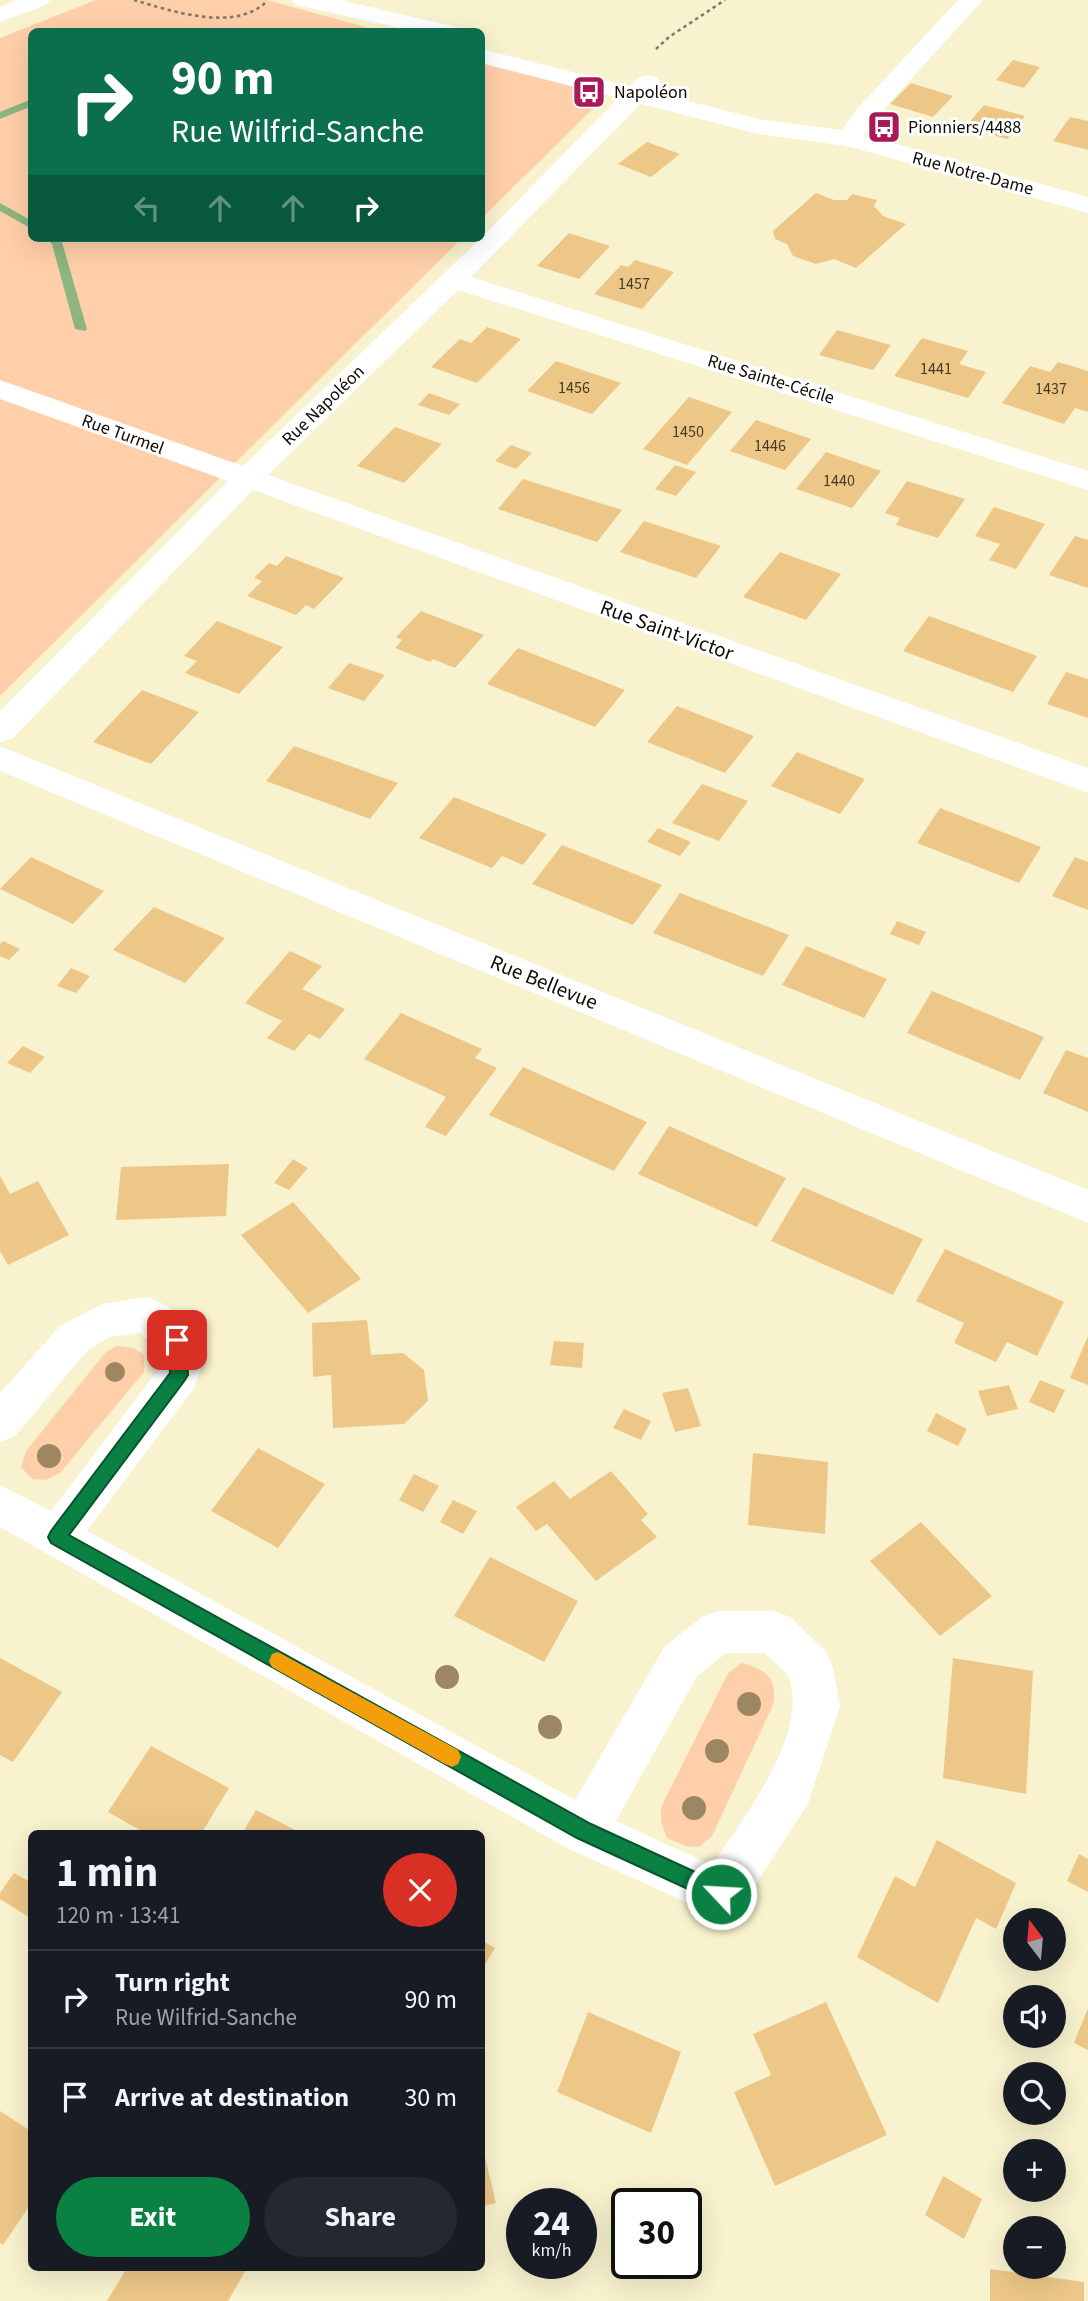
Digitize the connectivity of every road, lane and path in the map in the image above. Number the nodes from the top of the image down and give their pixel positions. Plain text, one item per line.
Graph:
1 (38, 0) edge
2 (134, 0) edge
3 (725, 0) edge
4 (971, 0) edge
5 (315, 1) edge
6 (262, 6) dead end
7 (0, 15) edge
8 (373, 28) edge
9 (432, 28) edge
10 (485, 41) edge
11 (485, 57) edge
12 (638, 85) junction
13 (849, 139) junction
14 (1088, 205) edge
15 (453, 280) junction
16 (0, 389) edge
17 (247, 479) junction
18 (1088, 481) edge
19 (0, 731) edge
20 (0, 758) edge
21 (1088, 781) edge
22 (1088, 1206) edge
23 (0, 1423) edge
24 (0, 1505) edge
25 (57, 1537) junction
26 (584, 1831) junction

1 - 7 street
2 - 6 path
3 - 12 path
4 - 13 street
5 - 8 street
5 - 9 street
10 - 12 street, Rue Notre-Dame
11 - 12 street, Rue Notre-Dame
12 - 13 street, Rue Notre-Dame
12 - 15 street, Rue Napoléon
13 - 14 street, Rue Notre-Dame
15 - 17 street, Rue Napoléon
15 - 18 street, Rue Sainte-Cécile
16 - 17 street, Rue Turmel
17 - 19 street, Rue Napoléon
17 - 21 street, Rue Saint-Victor
20 - 22 street, Rue Bellevue
23 - 25 street
24 - 25 street
25 - 26 street
26 - 26 street

